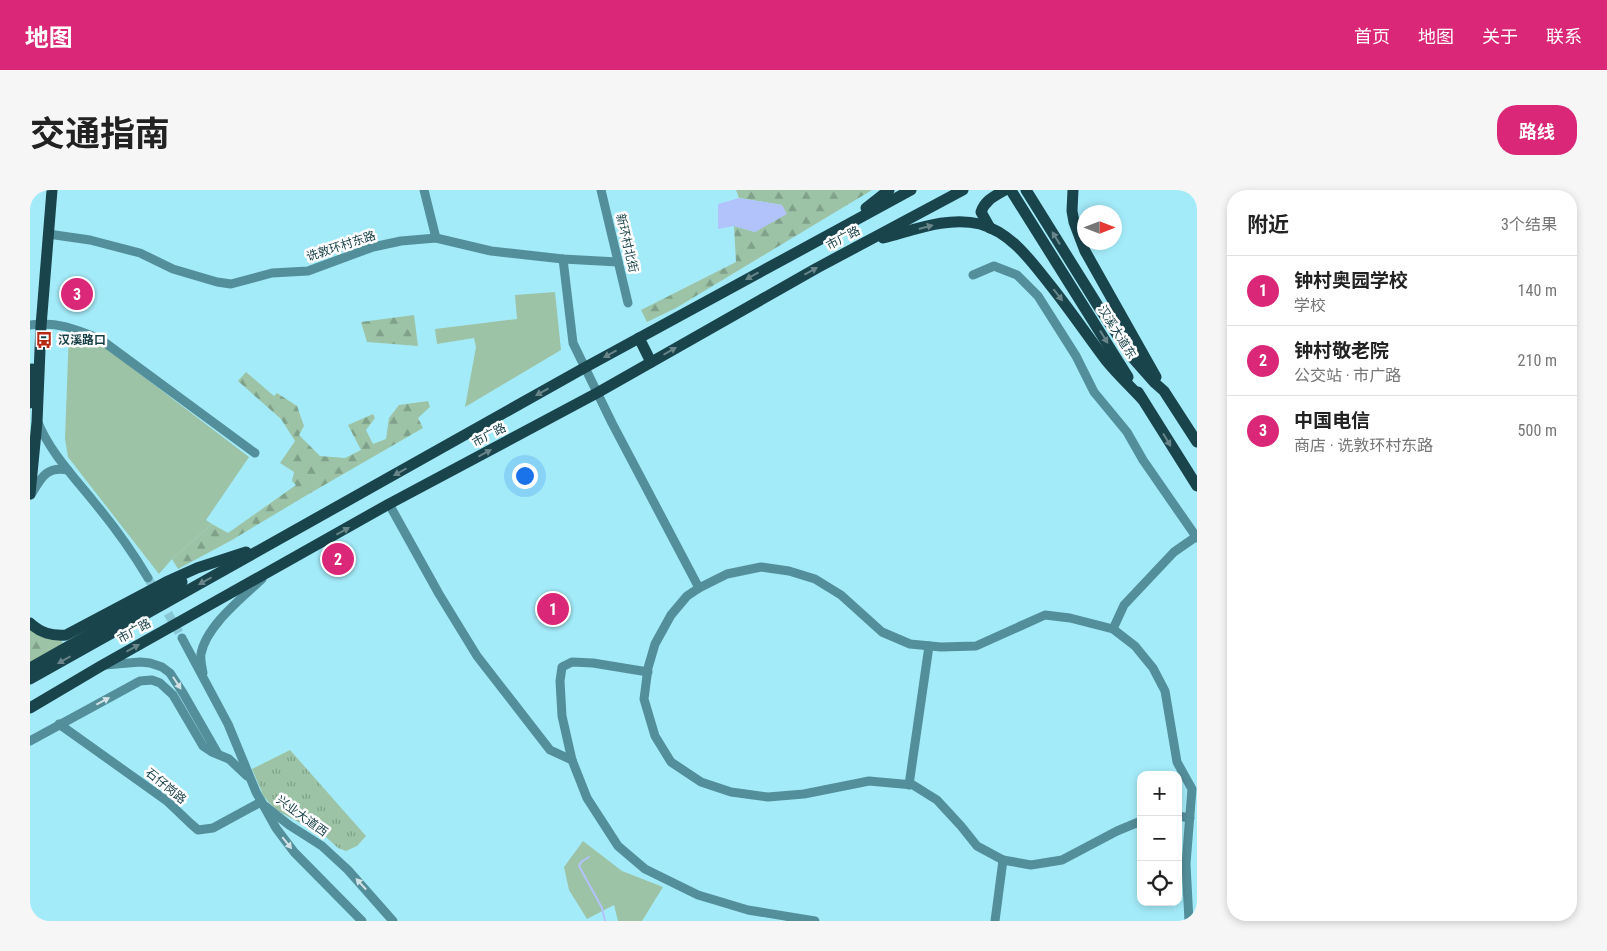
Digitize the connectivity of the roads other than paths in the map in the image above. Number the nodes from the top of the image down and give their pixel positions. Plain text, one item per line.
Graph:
1 (44, 190) edge
2 (52, 190) edge
3 (424, 190) edge
4 (601, 190) edge
5 (888, 190) edge
6 (911, 190) edge
7 (963, 190) edge
8 (1026, 190) edge
9 (1073, 190) edge
10 (1004, 192) edge
11 (841, 228) junction
12 (990, 228) junction
13 (48, 234) junction
14 (436, 238) junction
15 (862, 244) junction
16 (563, 259) junction
17 (618, 262) junction
18 (973, 275) dead end
19 (628, 303) dead end
20 (35, 324) edge
21 (639, 338) junction
22 (651, 362) junction
23 (584, 368) junction
24 (1164, 392) junction
25 (597, 393) junction
26 (1142, 399) junction
27 (30, 402) edge
28 (37, 422) junction
29 (1197, 442) edge
30 (32, 444) edge
31 (52, 447) junction
32 (255, 452) dead end
33 (68, 470) junction
34 (1197, 486) edge
35 (30, 496) edge
36 (389, 504) junction
37 (1197, 537) edge
38 (278, 540) junction
39 (233, 556) junction
40 (270, 572) junction
41 (148, 578) tunnel mouth
42 (699, 588) junction
43 (30, 623) edge
44 (1113, 629) junction
45 (182, 638) tunnel mouth
46 (928, 646) junction
47 (101, 666) junction
48 (30, 668) edge
49 (648, 672) junction
50 (30, 679) edge
51 (204, 681) junction
52 (30, 708) edge
53 (59, 724) junction
54 (30, 741) edge
55 (218, 754) junction
56 (572, 760) junction
57 (252, 783) junction
58 (909, 785) junction
59 (261, 802) junction
60 (1182, 817) edge
61 (1190, 818) junction
62 (1137, 823) edge
63 (1003, 860) junction
64 (362, 921) edge
65 (393, 921) edge
66 (815, 921) edge
67 (995, 921) edge
68 (1189, 921) edge

1 - 20 main road
2 - 13 main road
3 - 14 street
4 - 17 street, 新环村北街
5 - 11 main road
6 - 11 main road, 市广路
7 - 15 main road, 市广路
24 -> 8 main road, 汉溪大道东
9 - 24 main road
10 - 12 main road
10 -> 26 main road, 汉溪大道东
11 -> 21 main road, 市广路
15 -> 12 main road
12 -> 26 main road
13 - 14 street, 诜敦环村东路
13 - 20 main road
14 - 16 street, 诜敦环村东路
22 -> 15 main road, 市广路
16 - 17 street, 诜敦环村东路
16 - 23 street
17 - 19 street, 新环村北街
18 - 37 street
20 - 27 main road
20 - 28 main road
20 - 32 street
21 - 22 main road
21 -> 23 main road, 市广路
22 - 25 main road, 市广路
23 - 25 street
23 -> 38 main road, 市广路
24 - 29 main road, 汉溪大道东
36 -> 25 main road, 市广路
25 - 42 street
26 -> 34 main road, 汉溪大道东
27 - 28 street
28 - 30 main road
28 - 31 street
30 - 31 street
30 - 35 main road
31 - 33 street
33 - 35 street
33 - 41 street
40 -> 36 main road, 市广路
36 - 56 street
37 - 44 street
38 - 39 main road
38 -> 50 main road, 市广路
39 - 43 main road
39 - 48 main road
47 -> 40 main road, 市广路
40 - 51 street
42 - 46 street
42 - 49 street
44 - 46 street
44 - 61 street
45 - 51 street
46 - 58 street
47 - 52 main road, 市广路
47 -> 55 street
49 - 56 street
49 - 58 street
51 - 57 street
53 - 54 street
53 -> 55 street
53 - 59 street, 石仔岗路
55 - 57 street
56 - 66 street
57 - 59 street
58 - 63 street
59 -> 64 street, 兴业大道西
65 -> 59 street, 兴业大道西
60 - 61 street
61 - 68 street
62 - 63 street
63 - 67 street

